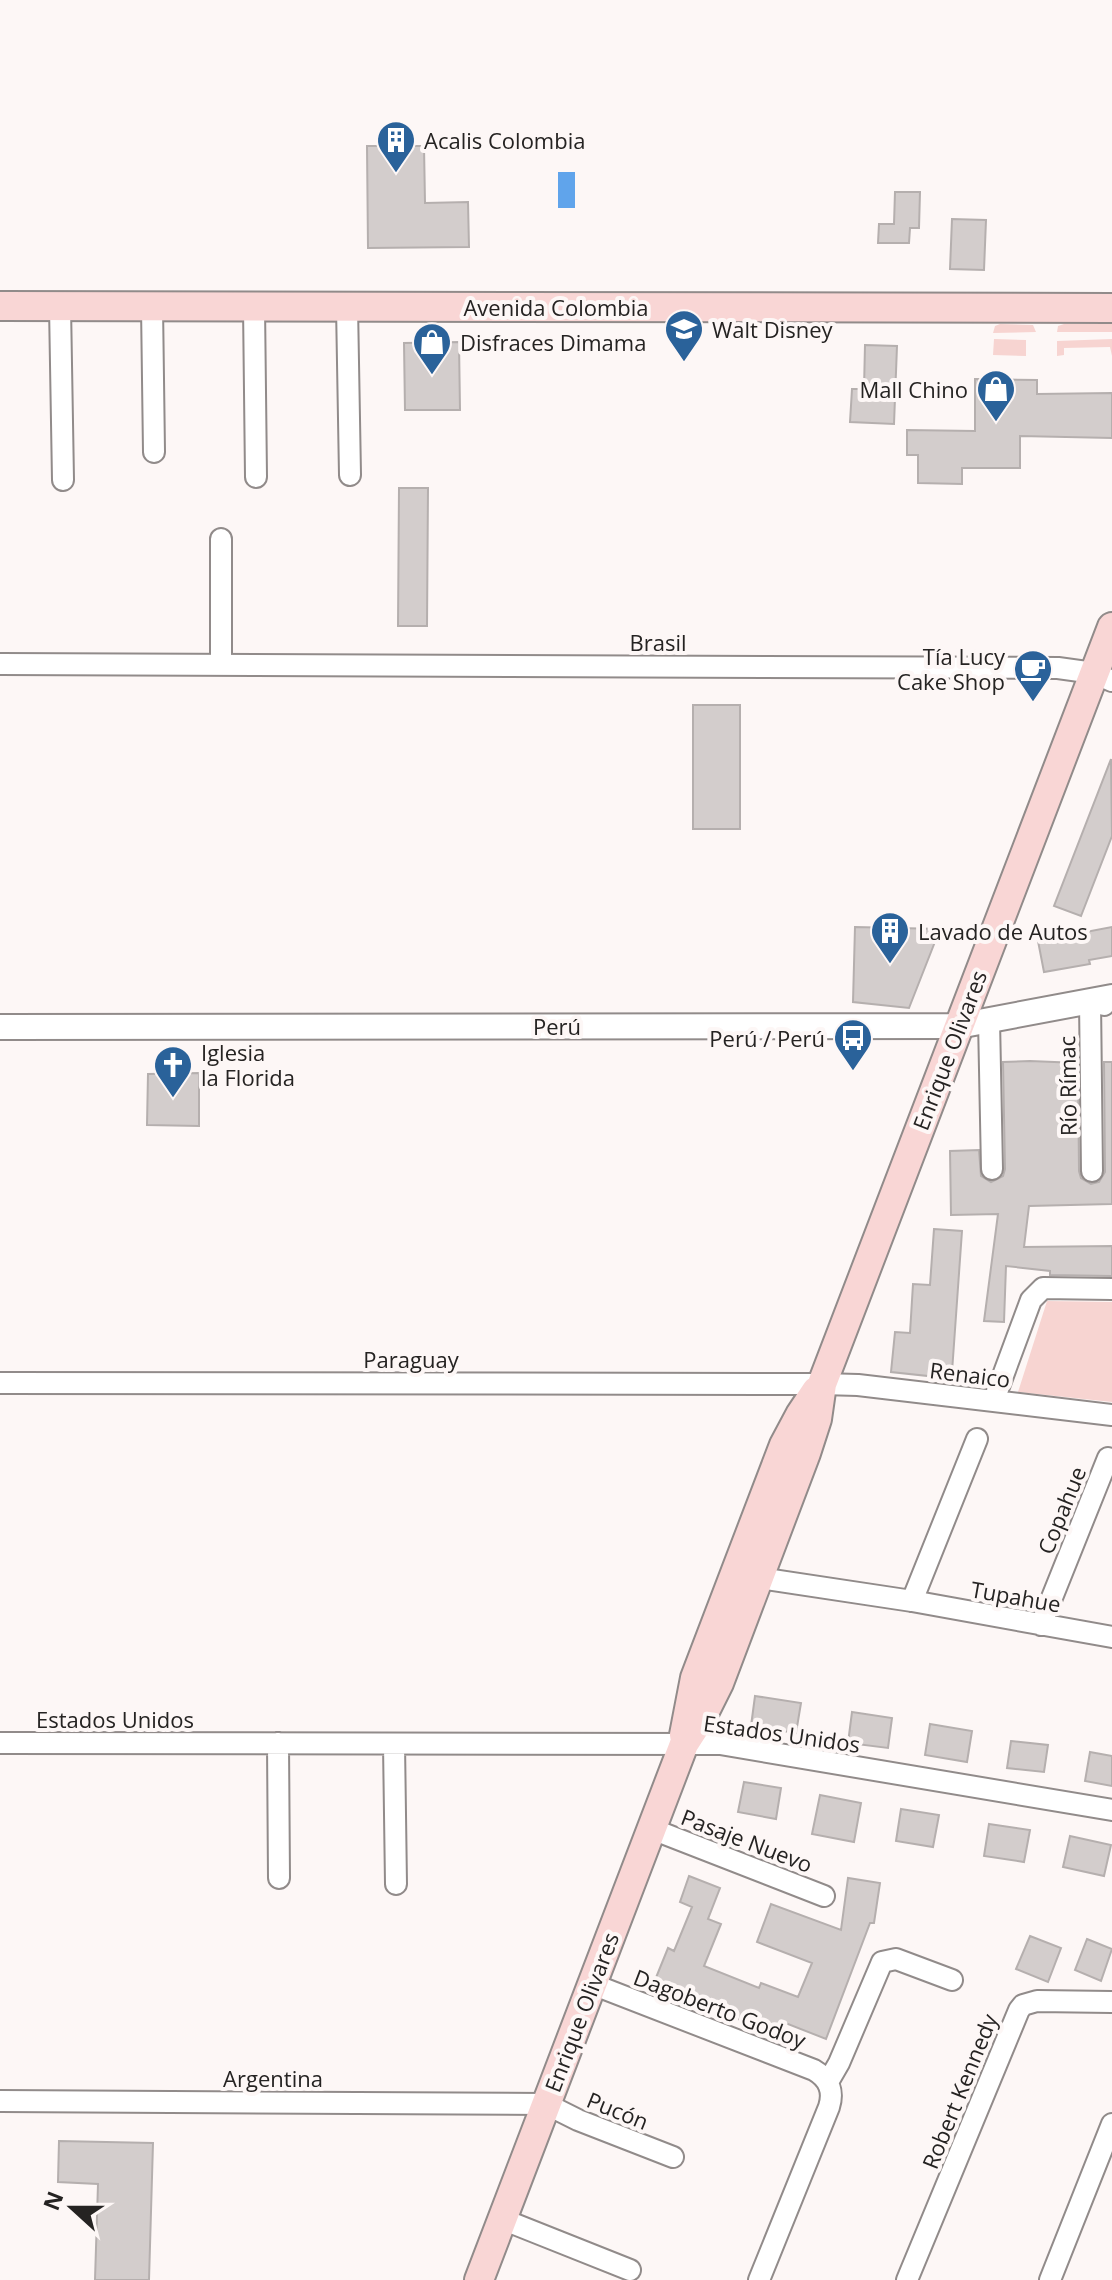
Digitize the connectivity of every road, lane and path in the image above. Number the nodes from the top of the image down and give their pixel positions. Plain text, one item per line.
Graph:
1 (0, 306) edge
2 (60, 306) junction
3 (152, 306) junction
4 (254, 306) junction
5 (347, 306) junction
6 (1112, 308) edge
7 (154, 452) dead end
8 (350, 475) dead end
9 (256, 477) dead end
10 (63, 480) dead end
11 (221, 539) dead end
12 (1112, 627) edge
13 (0, 664) edge
14 (221, 665) junction
15 (1103, 677) edge
16 (1105, 1002) edge
17 (989, 1020) junction
18 (958, 1026) junction
19 (0, 1027) edge
20 (992, 1169) dead end
21 (1092, 1171) dead end
22 (1112, 1289) edge
23 (0, 1383) edge
24 (822, 1384) junction
25 (994, 1400) junction
26 (1112, 1415) edge
27 (977, 1439) dead end
28 (1108, 1458) dead end
29 (747, 1576) junction
30 (912, 1601) junction
31 (1041, 1625) junction
32 (1112, 1637) edge
33 (0, 1743) edge
34 (278, 1743) junction
35 (394, 1744) junction
36 (684, 1744) junction
37 (1112, 1810) edge
38 (652, 1829) junction
39 (279, 1878) dead end
40 (396, 1884) dead end
41 (824, 1896) dead end
42 (952, 1980) dead end
43 (592, 1984) junction
44 (1112, 2002) edge
45 (828, 2082) junction
46 (0, 2101) edge
47 (546, 2104) junction
48 (1112, 2124) edge
49 (673, 2157) dead end
50 (502, 2219) junction
51 (630, 2270) dead end
52 (479, 2280) edge
53 (759, 2280) edge
54 (907, 2280) edge
55 (1050, 2280) edge

1 - 2 main road, Avenida Colombia
2 - 3 main road, Avenida Colombia
2 - 10 street
3 - 4 main road, Avenida Colombia
3 - 7 street
4 - 5 main road, Avenida Colombia
4 - 9 street
5 - 6 main road, Avenida Colombia
5 - 8 street
11 - 14 street
12 - 15 main road, Enrique Olivares
13 - 14 street, Brasil
14 - 15 street, Brasil
15 - 18 main road, Enrique Olivares
16 - 17 street, Perú
16 - 21 street, Río Rímac
17 - 18 street, Perú
17 - 20 street
18 - 19 street, Perú
18 - 24 main road, Enrique Olivares
22 - 25 street
23 - 24 street, Paraguay
24 - 25 street, Renaico
24 - 29 main road, Enrique Olivares
25 - 26 street, Renaico
27 - 30 street
28 - 31 street, Copahue
29 - 30 street, Tupahue
29 - 36 main road, Enrique Olivares
30 - 31 street, Tupahue
31 - 32 street, Tupahue
33 - 34 street, Estados Unidos
34 - 35 street, Estados Unidos
34 - 39 street
35 - 36 street, Estados Unidos
35 - 40 street
36 - 37 street, Estados Unidos
36 - 38 main road, Enrique Olivares
38 - 41 street, Pasaje Nuevo
38 - 43 main road, Enrique Olivares
42 - 45 street
43 - 45 street, Dagoberto Godoy
43 - 47 main road, Enrique Olivares
44 - 54 street, Robert Kennedy
45 - 53 street
46 - 47 street, Argentina
47 - 49 street, Pucón
47 - 50 main road, Enrique Olivares
48 - 55 street
50 - 51 street
50 - 52 main road, Enrique Olivares

